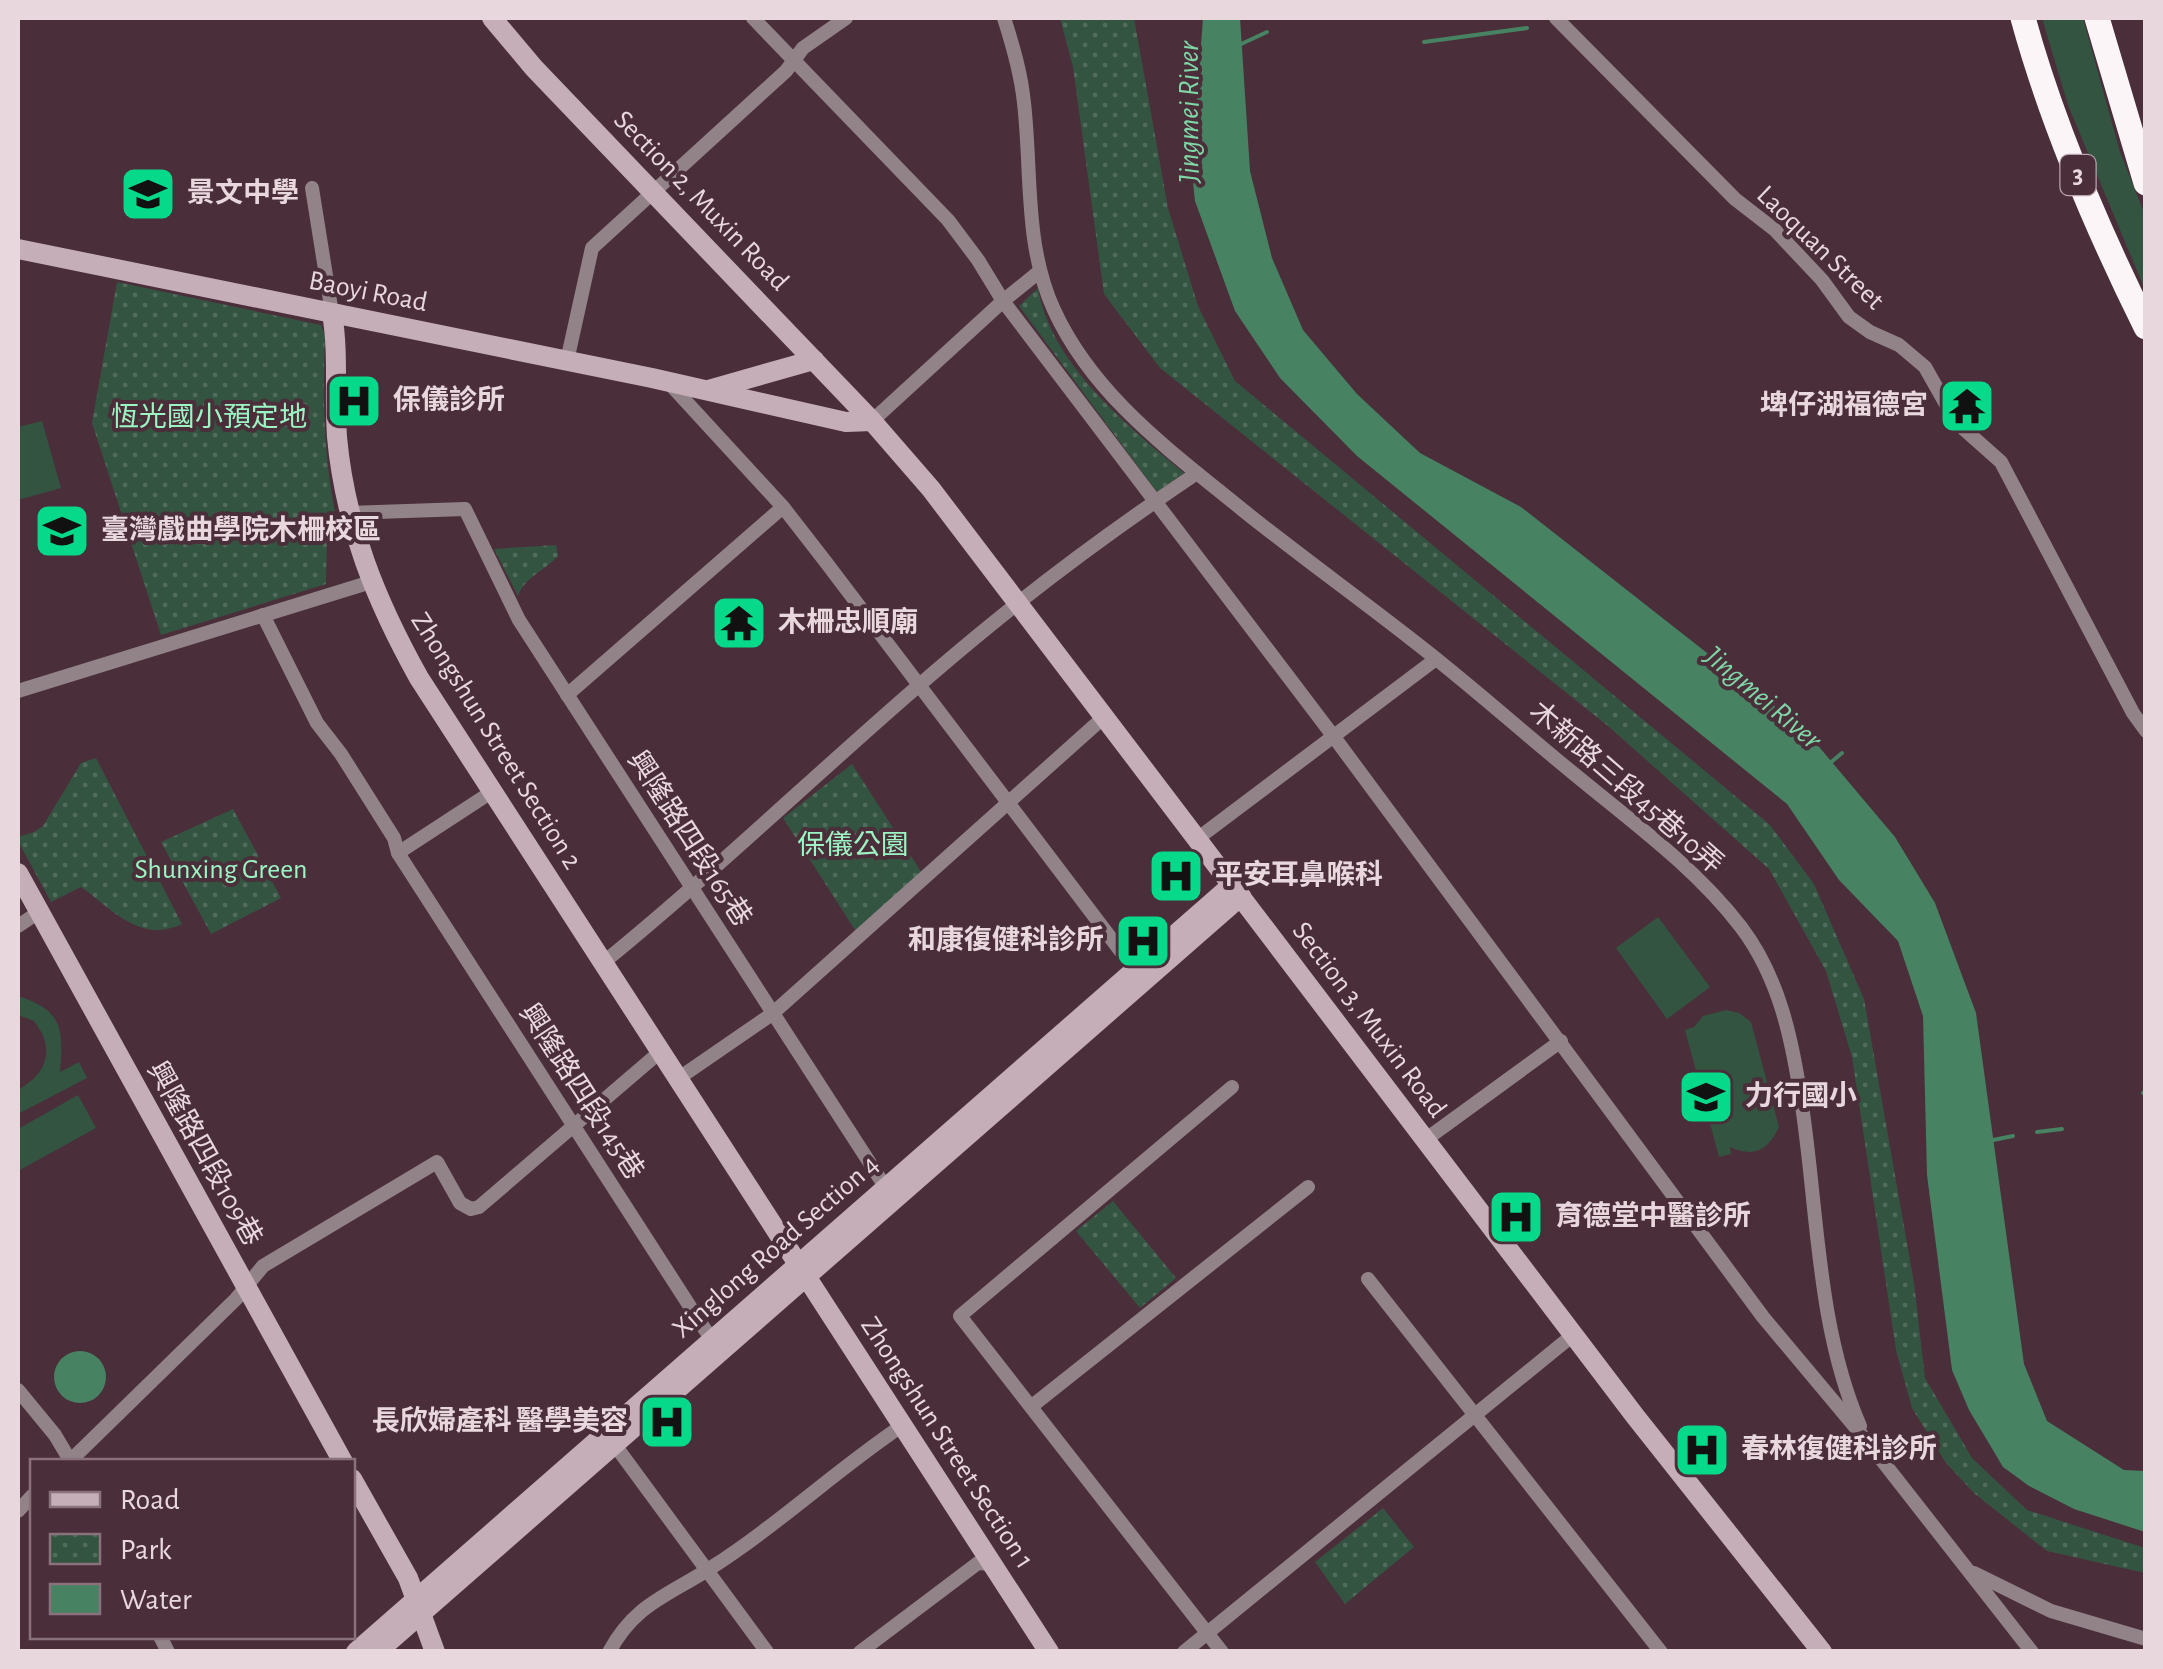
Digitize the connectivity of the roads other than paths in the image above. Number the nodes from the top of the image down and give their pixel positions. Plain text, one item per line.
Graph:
1 (492, 18) edge
2 (753, 18) edge
3 (846, 18) edge
4 (1004, 18) edge
5 (1556, 18) edge
6 (2023, 18) edge
7 (2097, 18) edge
8 (798, 54) junction
9 (2146, 182) edge
10 (312, 188) dead end
11 (653, 192) junction
12 (18, 249) edge
13 (1040, 271) junction
14 (1002, 300) junction
15 (332, 313) junction
16 (2146, 328) edge
17 (566, 360) junction
18 (814, 360) junction
19 (668, 382) junction
20 (706, 391) junction
21 (872, 421) junction
22 (1197, 473) junction
23 (1154, 502) junction
24 (783, 508) junction
25 (348, 512) junction
26 (370, 582) junction
27 (1018, 603) junction
28 (263, 615) junction
29 (1436, 660) junction
30 (921, 684) junction
31 (18, 691) edge
32 (567, 696) junction
33 (1104, 717) junction
34 (2146, 730) edge
35 (1334, 736) junction
36 (492, 791) junction
37 (1009, 803) junction
38 (1197, 839) junction
39 (398, 853) junction
40 (18, 873) edge
41 (693, 890) junction
42 (1236, 890) junction
43 (39, 912) junction
44 (18, 926) edge
45 (604, 962) junction
46 (1134, 970) junction
47 (772, 1014) junction
48 (1560, 1041) junction
49 (662, 1052) junction
50 (679, 1078) junction
51 (1232, 1087) dead end
52 (574, 1127) junction
53 (1425, 1140) junction
54 (1308, 1187) dead end
55 (886, 1188) junction
56 (803, 1270) junction
57 (1368, 1279) dead end
58 (246, 1286) junction
59 (1573, 1335) junction
60 (722, 1340) junction
61 (18, 1390) edge
62 (1032, 1406) junction
63 (1474, 1415) junction
64 (903, 1425) junction
65 (610, 1439) junction
66 (1869, 1445) junction
67 (69, 1459) edge
68 (72, 1459) edge
69 (341, 1459) edge
70 (355, 1483) edge
71 (992, 1564) junction
72 (1966, 1566) junction
73 (709, 1569) junction
74 (418, 1607) junction
75 (1208, 1632) junction
76 (2146, 1639) edge
77 (356, 1652) edge
78 (378, 1652) edge
79 (435, 1652) edge
80 (609, 1652) edge
81 (768, 1652) edge
82 (860, 1652) edge
83 (1049, 1652) edge
84 (1184, 1652) edge
85 (1222, 1652) edge
86 (1660, 1652) edge
87 (1822, 1652) edge
88 (2032, 1652) edge

1 - 11 main road, Section 2, Muxin Road
2 - 8 street
3 - 8 street
4 - 13 street, 木新路三段45巷10弄
5 - 34 street, Laoquan Street
6 - 16 highway, 3
7 - 9 highway, 3
8 - 11 street
8 - 14 street
10 - 15 street, Zhongshun Street Section 2
11 - 17 street
11 - 18 main road, Section 2, Muxin Road
12 - 15 main road, Baoyi Road
13 - 14 street
13 - 22 street, 木新路三段45巷10弄
14 - 21 street
14 - 23 street
15 - 17 main road, Baoyi Road
15 - 25 main road, Zhongshun Street Section 2
17 - 19 main road, Baoyi Road
18 - 20 main road
18 - 21 main road, Section 2, Muxin Road
19 - 20 main road, Baoyi Road
19 - 24 street
20 - 21 main road, Baoyi Road
21 - 27 main road, Section 3, Muxin Road
22 - 23 street
22 - 29 street, 木新路三段45巷10弄
23 - 27 street
23 - 35 street
24 - 30 street
24 - 32 street
25 - 26 main road, Zhongshun Street Section 2
25 - 32 street, 興隆路四段165巷
26 - 28 street
26 - 36 main road, Zhongshun Street Section 2
27 - 30 street
27 - 33 main road, Section 3, Muxin Road
28 - 31 street
28 - 39 street, 興隆路四段145巷
29 - 35 street
29 - 66 street, 木新路三段45巷10弄
30 - 37 street
30 - 41 street
32 - 41 street, 興隆路四段165巷
33 - 37 street
33 - 38 main road, Section 3, Muxin Road
35 - 38 street
35 - 48 street
36 - 39 street
36 - 45 main road, Zhongshun Street Section 2
37 - 46 street
37 - 47 street
38 - 42 main road, Section 3, Muxin Road
39 - 52 street, 興隆路四段145巷
40 - 43 main road, 興隆路四段109巷
41 - 45 street
41 - 47 street, 興隆路四段165巷
42 - 46 main road, Xinglong Road Section 4
42 - 53 main road, Section 3, Muxin Road
42 - 56 main road, Xinglong Road Section 4
43 - 44 street
43 - 58 main road, 興隆路四段109巷
45 - 49 main road, Zhongshun Street Section 2
46 - 55 main road, Xinglong Road Section 4
47 - 50 street
47 - 55 street, 興隆路四段165巷
48 - 53 street
48 - 66 street
49 - 50 main road, Zhongshun Street Section 2
49 - 52 street
50 - 56 main road, Zhongshun Street Section 2
51 - 62 street
52 - 58 street
52 - 60 street, 興隆路四段145巷
53 - 59 main road, Section 3, Muxin Road
54 - 62 street
55 - 56 main road, Xinglong Road Section 4
56 - 60 main road, Xinglong Road Section 4
56 - 64 main road, Zhongshun Street Section 1
57 - 63 street
58 - 68 street
58 - 69 main road, 興隆路四段109巷
59 - 63 street
59 - 87 main road, Section 3, Muxin Road
60 - 65 main road, Xinglong Road Section 4
61 - 67 street
62 - 75 street
63 - 75 street
63 - 86 street
64 - 71 main road, Zhongshun Street Section 1
64 - 73 street
65 - 73 street
65 - 74 main road, Xinglong Road Section 4
66 - 72 street
70 - 74 main road
71 - 82 street
71 - 83 main road, Zhongshun Street Section 1
72 - 76 street
72 - 88 street
73 - 80 street
73 - 81 street
74 - 77 main road, Xinglong Road Section 4
74 - 78 main road, Xinglong Road Section 4
74 - 79 main road
75 - 84 street
75 - 85 street

